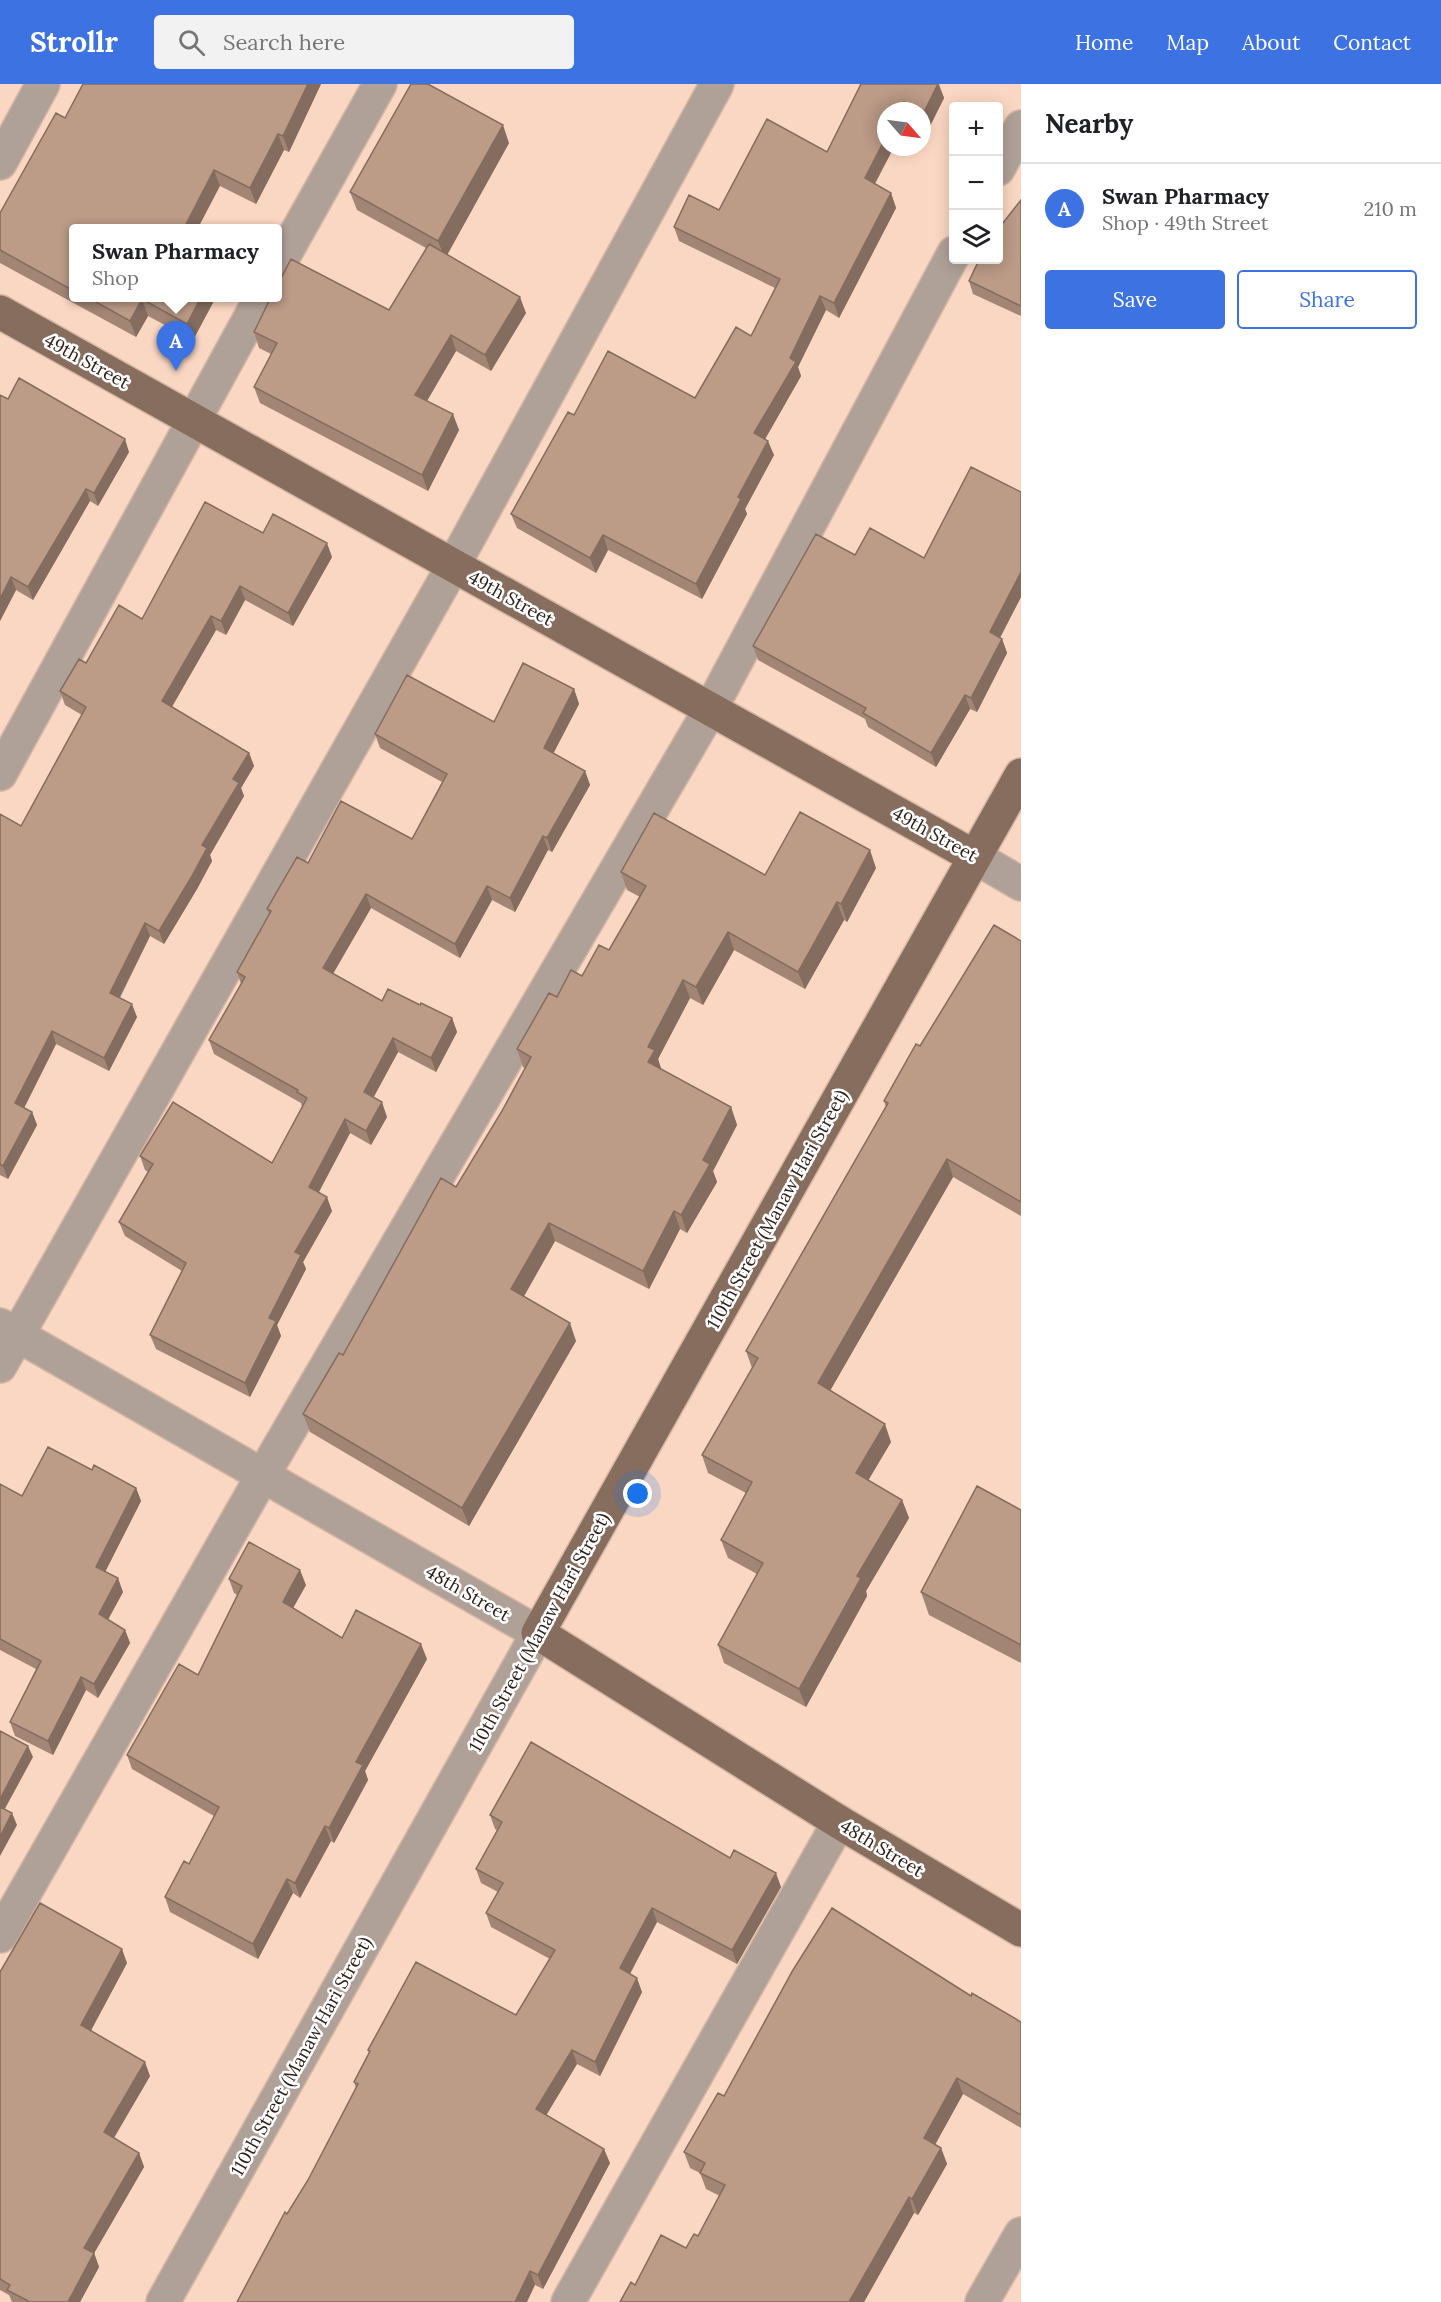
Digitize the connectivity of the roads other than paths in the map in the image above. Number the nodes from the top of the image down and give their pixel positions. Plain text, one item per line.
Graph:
1 (43, 84) edge
2 (380, 84) edge
3 (717, 84) edge
4 (1021, 127) edge
5 (1003, 161) edge
6 (0, 163) edge
7 (282, 259) edge
8 (949, 262) edge
9 (258, 302) edge
10 (0, 312) edge
11 (192, 420) junction
12 (453, 566) junction
13 (711, 708) junction
14 (0, 774) edge
15 (1021, 775) edge
16 (975, 856) junction
17 (1021, 884) edge
18 (9, 1330) edge
19 (0, 1366) edge
20 (263, 1475) junction
21 (538, 1634) junction
22 (839, 1822) junction
23 (1021, 1930) edge
24 (0, 1936) edge
25 (1021, 2234) edge
26 (163, 2302) edge
27 (568, 2302) edge
28 (982, 2302) edge

1 - 6 street
2 - 7 street
3 - 12 street
4 - 5 street
8 - 13 street
9 - 11 street
10 - 11 main road, 49th Street
11 - 12 main road, 49th Street
11 - 14 street
12 - 13 main road, 49th Street
12 - 18 street
13 - 16 main road, 49th Street
13 - 20 street
15 - 16 main road, 110th Street (Manaw Hari Street)
16 - 17 street, 49th Street
16 - 21 main road, 110th Street (Manaw Hari Street)
18 - 19 street
18 - 20 street, 48th Street
20 - 21 street, 48th Street
20 - 24 street
21 - 22 main road, 48th Street
21 - 26 street, 110th Street (Manaw Hari Street)
22 - 23 main road, 48th Street
22 - 27 street
25 - 28 street

